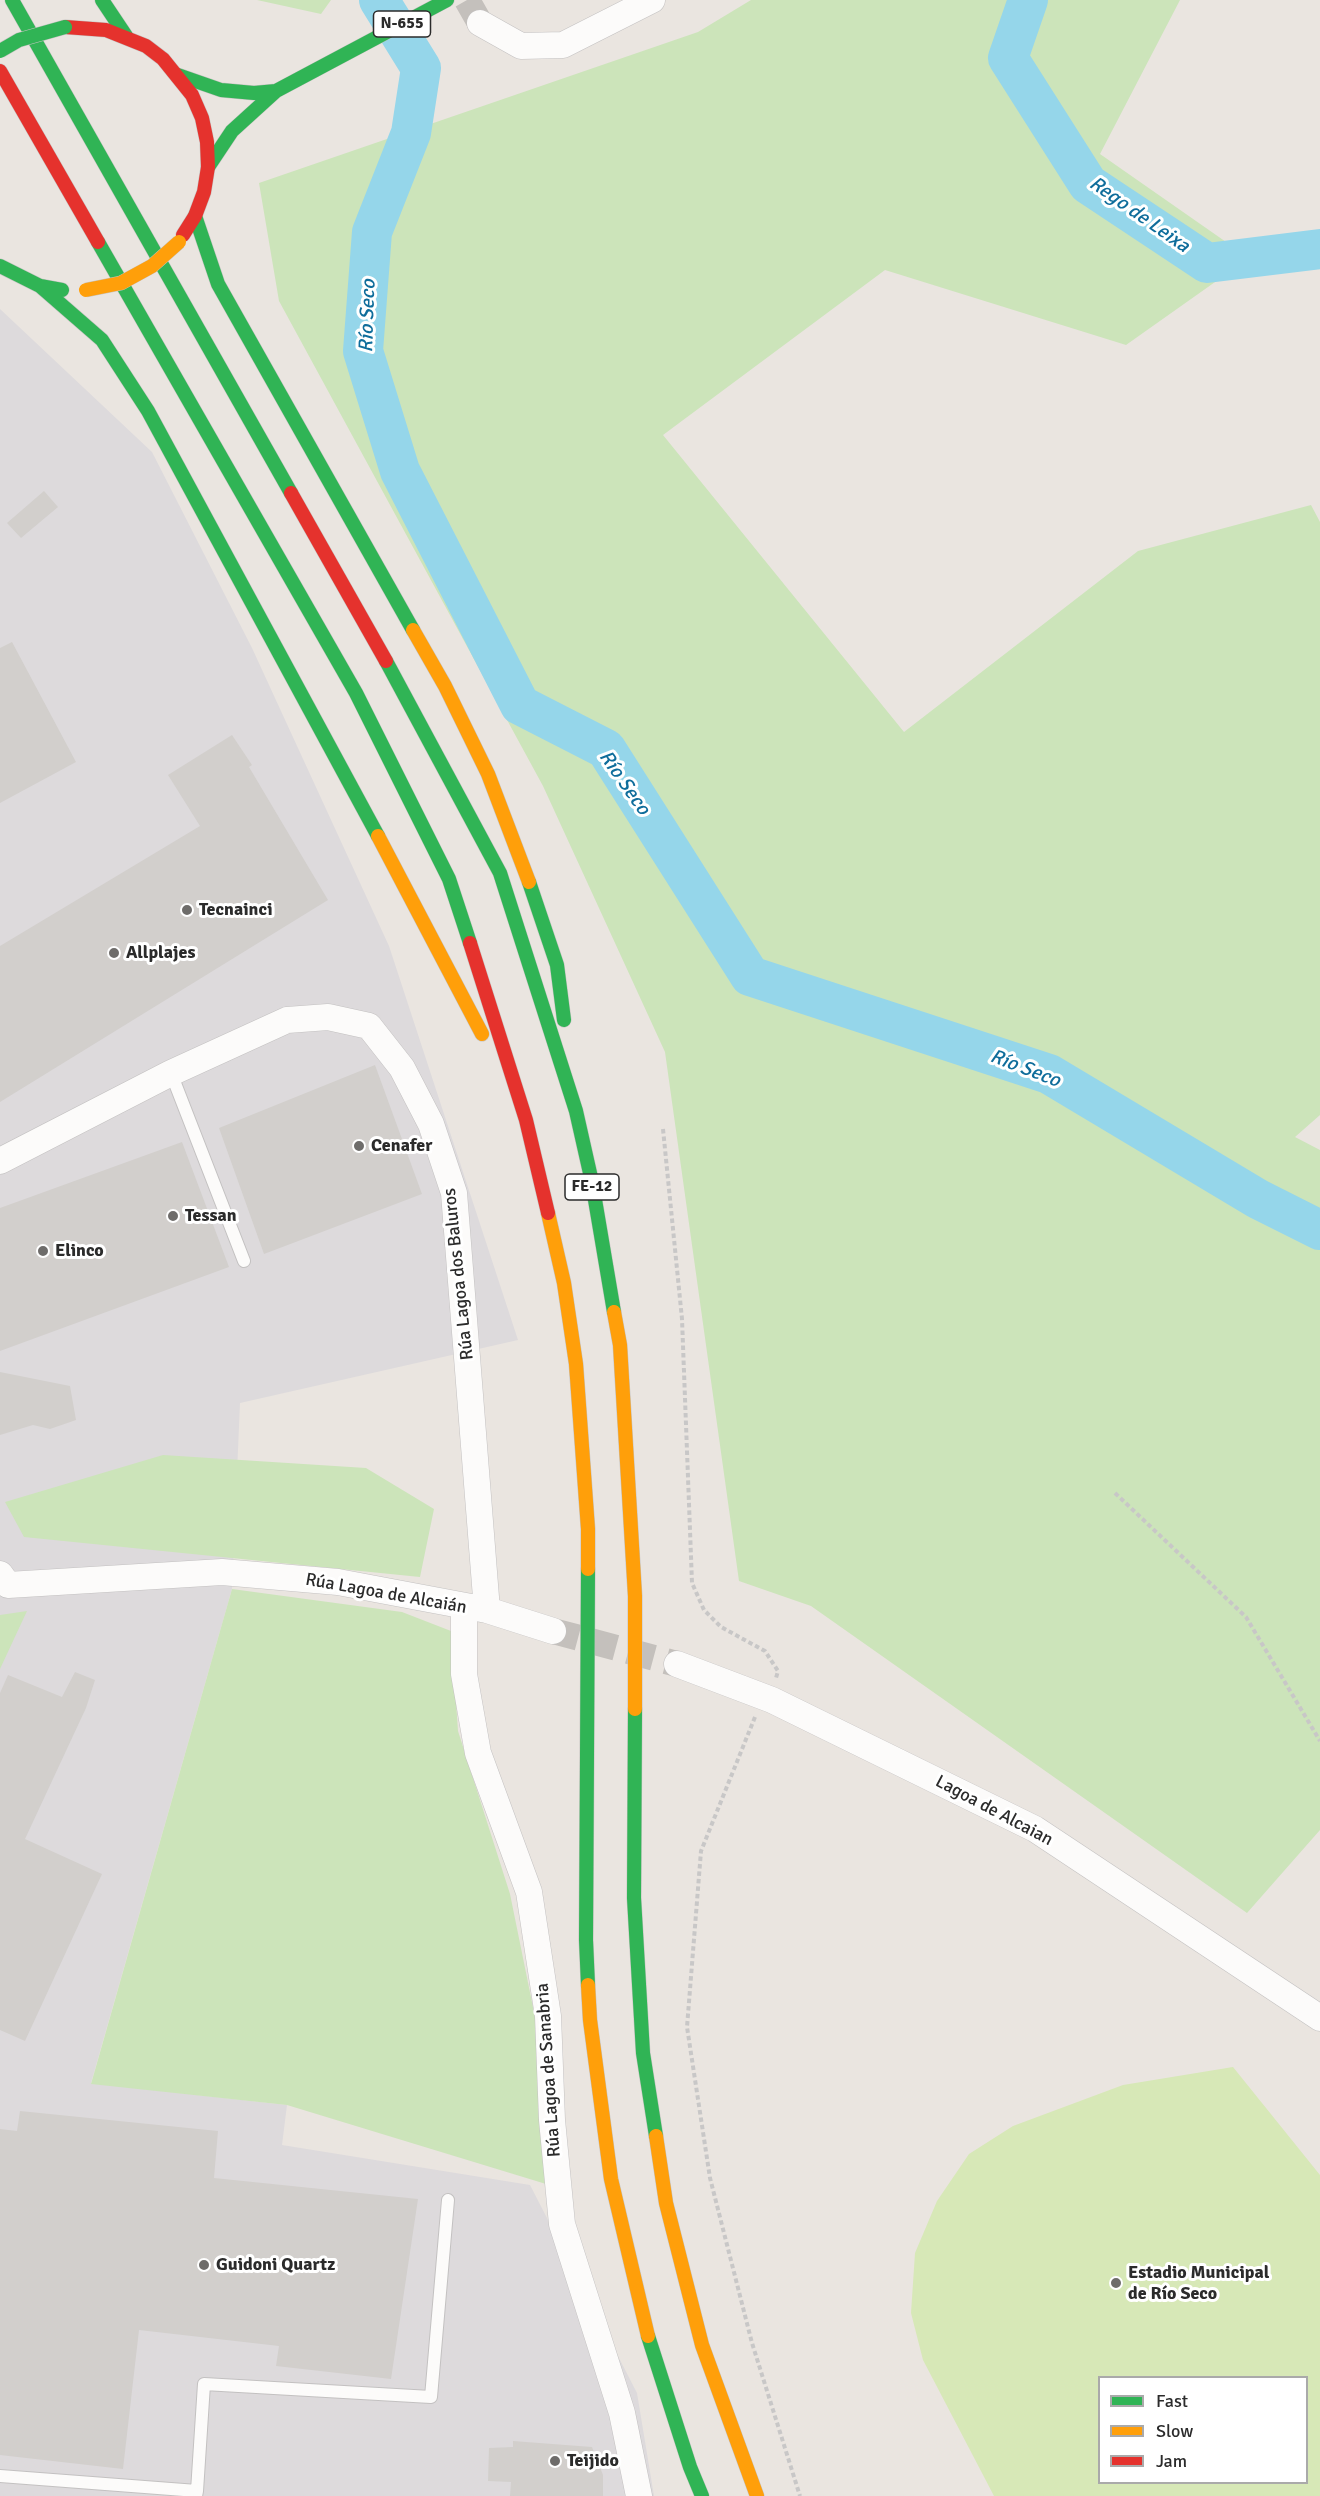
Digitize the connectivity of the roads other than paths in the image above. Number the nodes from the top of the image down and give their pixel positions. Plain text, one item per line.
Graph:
1 (12, 0) edge
2 (102, 0) edge
3 (447, 0) edge
4 (652, 0) edge
5 (480, 23) tunnel mouth
6 (126, 36) junction
7 (0, 51) edge
8 (0, 71) edge
9 (178, 75) junction
10 (276, 91) junction
11 (208, 167) junction
12 (195, 216) junction
13 (0, 266) edge
14 (40, 286) junction
15 (171, 1073) junction
16 (576, 1111) junction
17 (526, 1120) junction
18 (0, 1161) edge
19 (244, 1261) dead end
20 (3, 1581) edge
21 (476, 1609) junction
22 (554, 1631) tunnel mouth
23 (677, 1664) tunnel mouth
24 (1320, 2018) edge
25 (448, 2200) dead end
26 (0, 2476) edge
27 (196, 2494) edge
28 (639, 2496) edge
29 (702, 2496) edge
30 (757, 2496) edge

1 - 16 highway, FE-12
2 - 6 highway
3 - 10 highway, N-655
4 - 5 street
6 - 7 highway, bridge
6 - 9 highway
8 - 17 highway, FE-12
9 - 10 highway
9 - 11 highway
10 - 11 highway
11 - 12 highway
12 - 14 highway, bridge
12 - 16 highway
13 - 14 highway
14 - 17 highway
15 - 18 street, Rúa Lagoa dos Baluros
15 - 19 lane
15 - 21 street, Rúa Lagoa dos Baluros
16 - 30 highway, FE-12
17 - 29 highway, FE-12
20 - 21 street, Rúa Lagoa de Alcaián
21 - 22 street, Rúa Lagoa de Alcaián
21 - 28 street, Rúa Lagoa de Sanabria
23 - 24 street, Lagoa de Alcaian
25 - 27 lane
26 - 27 lane

